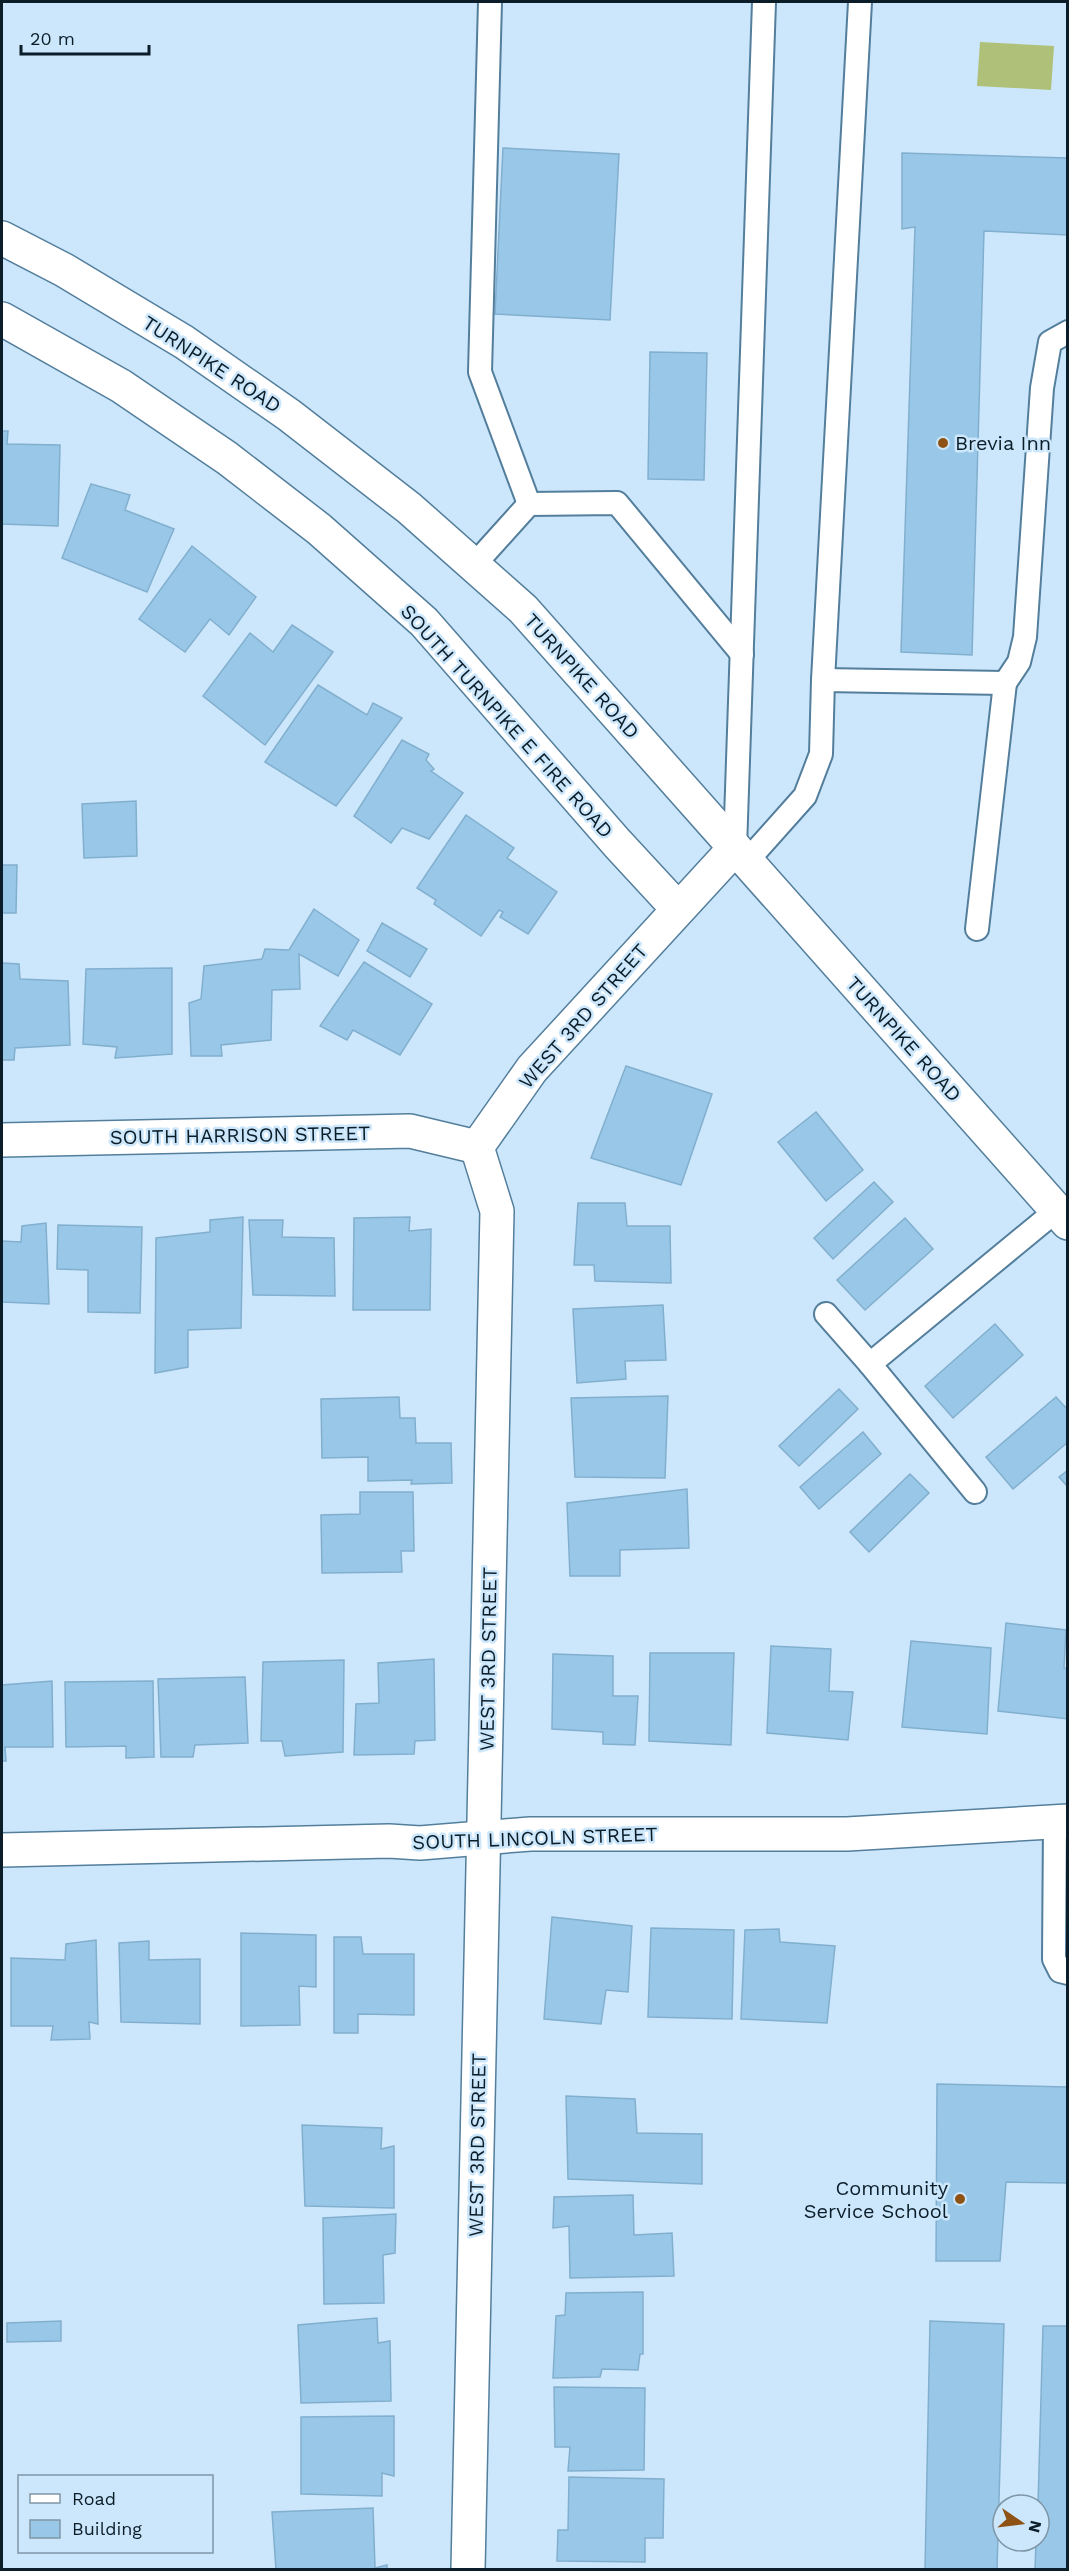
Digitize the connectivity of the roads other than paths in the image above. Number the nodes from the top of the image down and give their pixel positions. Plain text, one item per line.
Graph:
1 (490, 2) edge
2 (764, 2) edge
3 (860, 2) edge
4 (2, 238) edge
5 (2, 319) edge
6 (1068, 332) edge
7 (529, 504) junction
8 (474, 565) junction
9 (742, 654) junction
10 (823, 680) junction
11 (1005, 683) junction
12 (741, 854) junction
13 (678, 909) junction
14 (977, 929) dead end
15 (2, 1140) edge
16 (477, 1147) junction
17 (1062, 1216) edge
18 (826, 1314) dead end
19 (870, 1364) junction
20 (975, 1492) dead end
21 (1061, 1821) edge
22 (484, 1837) junction
23 (2, 1850) edge
24 (1068, 1973) edge
25 (468, 2570) edge

1 - 7 lane
2 - 9 lane
3 - 10 lane
4 - 8 street, TURNPIKE ROAD
5 - 13 street, SOUTH TURNPIKE E FIRE ROAD
6 - 11 lane
7 - 8 lane
7 - 9 lane
8 - 12 street, TURNPIKE ROAD
9 - 12 lane
10 - 11 lane
10 - 12 lane
11 - 14 lane
12 - 13 street, WEST 3RD STREET
12 - 17 street, TURNPIKE ROAD
13 - 16 street, WEST 3RD STREET
15 - 16 street, SOUTH HARRISON STREET
16 - 22 street, WEST 3RD STREET
17 - 19 lane
18 - 19 lane
19 - 20 lane
21 - 22 street, SOUTH LINCOLN STREET
21 - 24 lane
22 - 23 street, SOUTH LINCOLN STREET
22 - 25 street, WEST 3RD STREET

